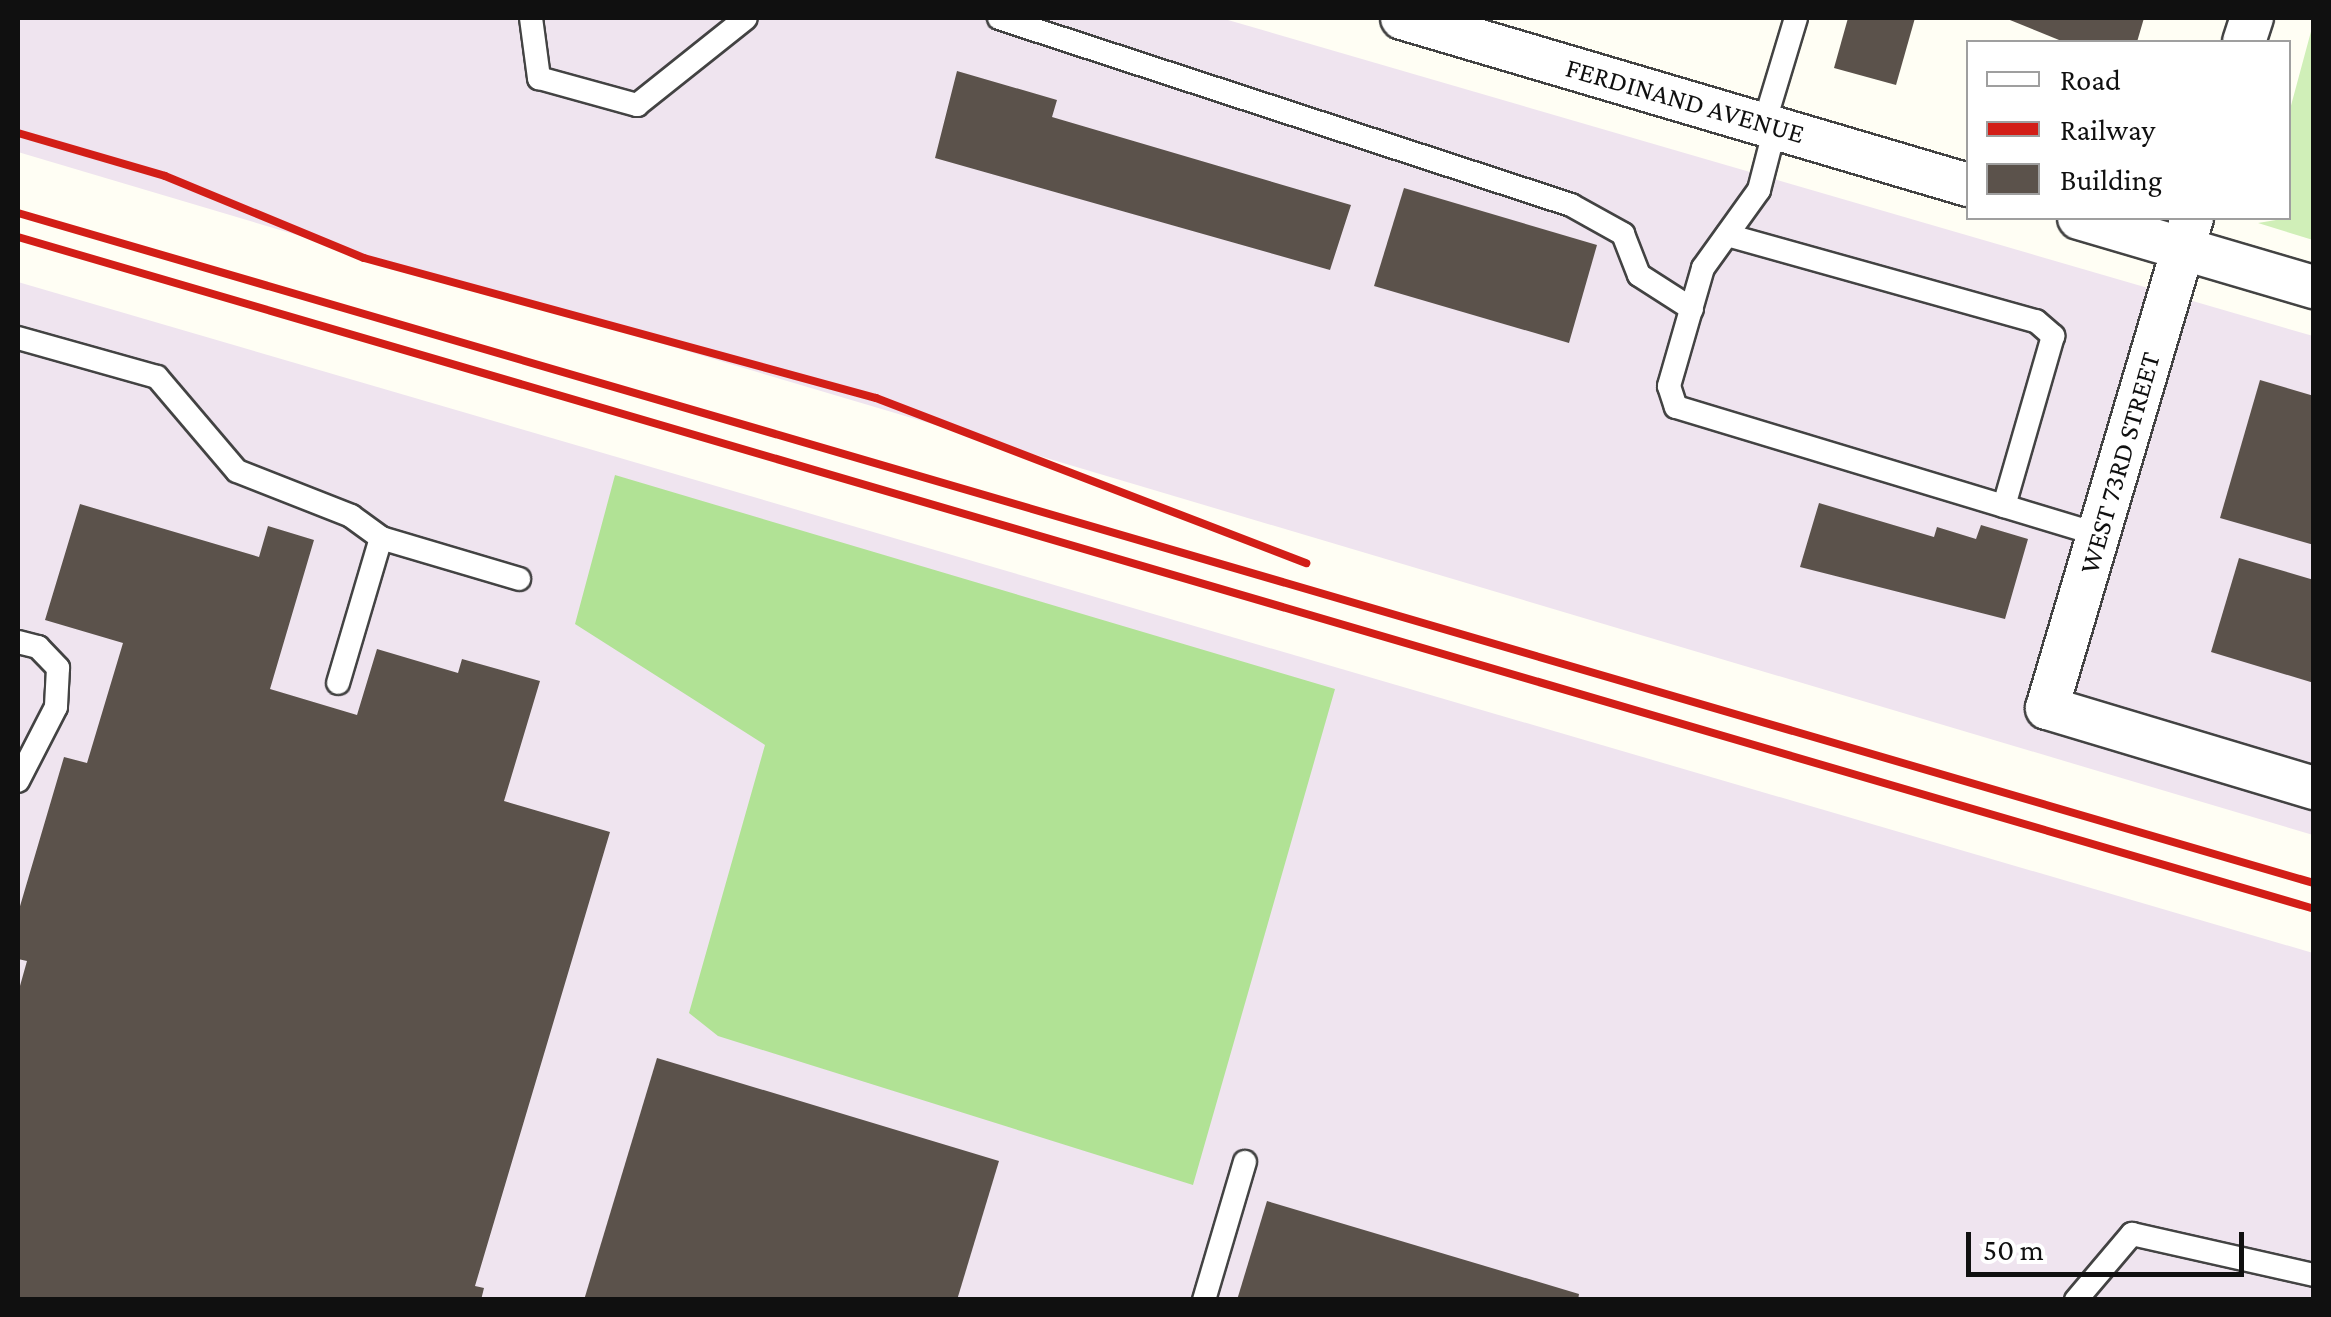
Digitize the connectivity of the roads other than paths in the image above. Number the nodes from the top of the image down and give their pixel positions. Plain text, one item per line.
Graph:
1 (531, 18) edge
2 (746, 18) edge
3 (999, 18) edge
4 (1796, 18) edge
5 (1418, 20) edge
6 (1769, 126) junction
7 (1966, 184) edge
8 (2094, 220) edge
9 (2188, 233) edge
10 (1727, 234) junction
11 (2314, 287) edge
12 (1692, 309) junction
13 (18, 338) edge
14 (2004, 506) junction
15 (2099, 535) junction
16 (381, 538) junction
17 (519, 578) dead end
18 (18, 642) edge
19 (338, 683) dead end
20 (18, 782) edge
21 (2314, 788) edge
22 (1244, 1162) dead end
23 (2314, 1274) edge
24 (1204, 1300) edge
25 (2076, 1300) edge

1 - 2 lane
3 - 12 lane
4 - 6 lane
5 - 6 street, FERDINAND AVENUE
6 - 7 street, FERDINAND AVENUE
6 - 10 lane
8 - 9 street
9 - 11 street
9 - 15 street, WEST 73RD STREET
10 - 12 lane
10 - 14 lane
12 - 14 lane
13 - 16 lane
14 - 15 lane
15 - 21 street, WEST 73RD STREET
16 - 17 lane
16 - 19 lane
18 - 20 lane
22 - 24 lane
23 - 25 lane

